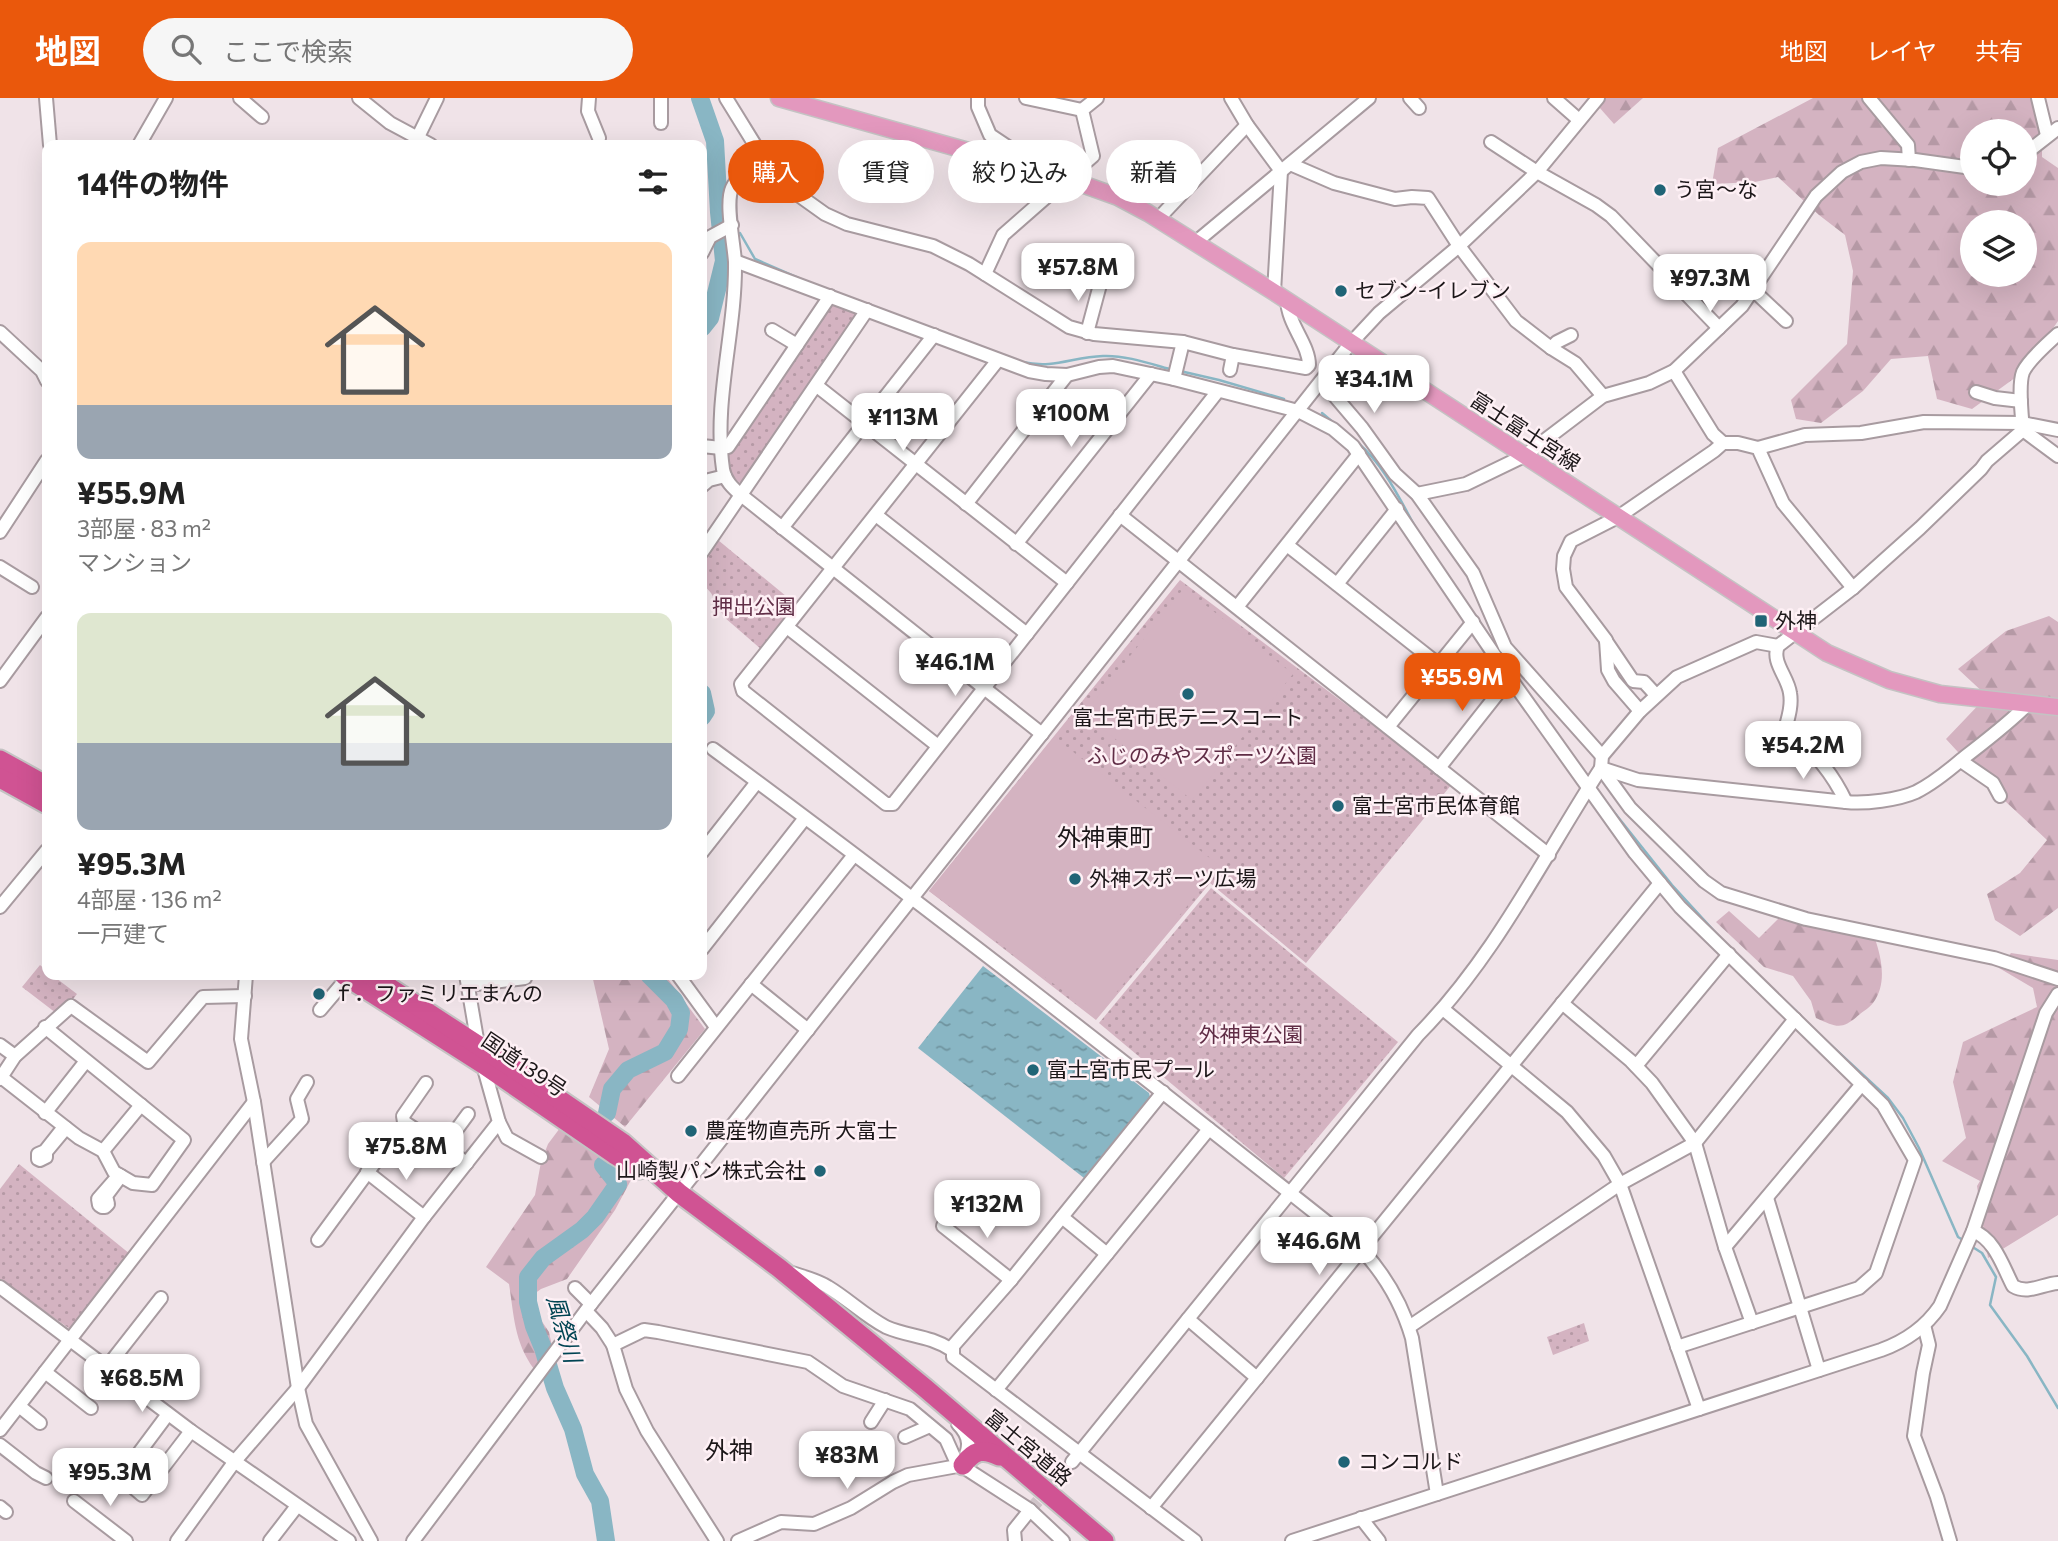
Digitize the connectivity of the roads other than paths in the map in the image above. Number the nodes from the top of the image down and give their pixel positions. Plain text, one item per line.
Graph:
1 (46, 98) edge
2 (166, 98) edge
3 (240, 98) edge
4 (359, 98) edge
5 (438, 98) edge
6 (589, 98) edge
7 (661, 98) edge
8 (726, 98) edge
9 (779, 98) edge
10 (978, 98) edge
11 (1026, 98) edge
12 (1097, 98) edge
13 (1231, 98) edge
14 (1370, 98) edge
15 (1554, 98) edge
16 (1598, 98) edge
17 (1869, 98) edge
18 (2038, 98) edge
19 (1043, 100) edge
20 (824, 104) edge
21 (1082, 110) junction
22 (262, 117) dead end
23 (1579, 120) junction
24 (661, 123) dead end
25 (1247, 125) junction
26 (2053, 131) edge
27 (599, 138) dead end
28 (50, 140) edge
29 (142, 140) edge
30 (415, 140) edge
31 (417, 140) edge
32 (752, 140) edge
33 (998, 140) edge
34 (1089, 140) edge
35 (1491, 142) dead end
36 (948, 144) edge
37 (2037, 144) edge
38 (1909, 160) junction
39 (1960, 166) edge
40 (1286, 167) junction
41 (1536, 172) junction
42 (1092, 188) edge
43 (729, 203) edge
44 (810, 203) edge
45 (1040, 203) edge
46 (1158, 219) junction
47 (731, 226) junction
48 (707, 242) edge
49 (1196, 242) junction
50 (1459, 246) junction
51 (735, 261) junction
52 (985, 274) junction
53 (1101, 281) dead end
54 (1754, 290) junction
55 (830, 296) junction
56 (1280, 296) junction
57 (867, 310) junction
58 (1786, 321) dead end
59 (1719, 328) junction
60 (772, 330) dead end
61 (0, 332) edge
62 (1087, 333) junction
63 (2058, 334) edge
64 (934, 335) junction
65 (1571, 335) dead end
66 (1183, 342) junction
67 (1351, 343) junction
68 (797, 345) junction
69 (1551, 348) junction
70 (1233, 355) junction
71 (998, 359) junction
72 (1230, 370) dead end
73 (42, 371) edge
74 (1674, 371) junction
75 (1151, 374) junction
76 (1067, 375) junction
77 (1174, 379) junction
78 (1322, 381) junction
79 (817, 386) junction
80 (1218, 391) junction
81 (1976, 391) dead end
82 (1603, 396) junction
83 (2021, 401) junction
84 (1298, 411) junction
85 (865, 424) junction
86 (2023, 426) junction
87 (2058, 430) edge
88 (1723, 443) junction
89 (707, 447) edge
90 (721, 448) junction
91 (1758, 448) junction
92 (1359, 454) junction
93 (1524, 456) junction
94 (2058, 456) edge
95 (915, 464) junction
96 (42, 468) edge
97 (1395, 474) junction
98 (725, 476) junction
99 (707, 482) edge
100 (1381, 485) junction
101 (1418, 494) junction
102 (741, 495) junction
103 (966, 504) junction
104 (1397, 509) junction
105 (876, 515) junction
106 (1121, 515) junction
107 (1618, 517) junction
108 (782, 528) junction
109 (0, 532) edge
110 (1016, 544) junction
111 (707, 545) edge
112 (1287, 545) junction
113 (1178, 562) junction
114 (0, 567) edge
115 (833, 568) junction
116 (1067, 583) junction
117 (1337, 584) junction
118 (32, 587) dead end
119 (1853, 587) junction
120 (1237, 607) junction
121 (1473, 622) junction
122 (42, 624) edge
123 (787, 626) junction
124 (1027, 634) junction
125 (1796, 634) junction
126 (1606, 640) junction
127 (1778, 646) junction
128 (1438, 664) junction
129 (1510, 678) junction
130 (0, 681) edge
131 (984, 688) junction
132 (1656, 695) junction
133 (2028, 704) junction
134 (2058, 707) edge
135 (1640, 711) junction
136 (1388, 727) junction
137 (1042, 734) junction
138 (938, 746) junction
139 (713, 749) dead end
140 (0, 760) edge
141 (1961, 761) junction
142 (1601, 762) junction
143 (1439, 768) junction
144 (0, 778) edge
145 (757, 782) junction
146 (42, 783) edge
147 (1588, 788) junction
148 (2000, 796) dead end
149 (42, 801) edge
150 (1846, 802) junction
151 (805, 818) junction
152 (707, 846) edge
153 (854, 855) junction
154 (1549, 855) junction
155 (42, 856) edge
156 (1660, 883) junction
157 (912, 899) junction
158 (0, 907) edge
159 (707, 943) edge
160 (1729, 954) junction
161 (2058, 979) edge
162 (246, 980) edge
163 (343, 980) edge
164 (352, 980) edge
165 (378, 980) edge
166 (467, 980) edge
167 (683, 980) edge
168 (751, 984) junction
169 (2058, 994) edge
170 (245, 996) junction
171 (1562, 1003) junction
172 (1443, 1009) junction
173 (320, 1010) dead end
174 (1795, 1018) junction
175 (45, 1027) junction
176 (716, 1027) junction
177 (808, 1030) junction
178 (0, 1045) edge
179 (478, 1045) junction
180 (15, 1056) junction
181 (86, 1060) junction
182 (483, 1064) junction
183 (1511, 1066) junction
184 (1636, 1066) junction
185 (678, 1076) dead end
186 (1, 1078) edge
187 (307, 1082) dead end
188 (426, 1083) dead end
189 (1862, 1084) junction
190 (1163, 1092) junction
191 (254, 1102) junction
192 (141, 1105) junction
193 (45, 1113) junction
194 (468, 1114) dead end
195 (499, 1122) junction
196 (1209, 1129) junction
197 (1695, 1143) junction
198 (387, 1146) dead end
199 (443, 1148) junction
200 (103, 1151) junction
201 (541, 1157) dead end
202 (264, 1162) junction
203 (467, 1163) junction
204 (367, 1172) junction
205 (1620, 1184) junction
206 (679, 1193) junction
207 (1290, 1193) junction
208 (1766, 1198) junction
209 (424, 1217) junction
210 (1062, 1217) junction
211 (943, 1226) dead end
212 (1973, 1231) junction
213 (318, 1240) dead end
214 (1725, 1247) junction
215 (1362, 1250) junction
216 (1107, 1254) junction
217 (779, 1268) junction
218 (1011, 1280) junction
219 (2058, 1283) edge
220 (0, 1287) edge
221 (575, 1288) dead end
222 (161, 1298) dead end
223 (1800, 1307) junction
224 (588, 1308) junction
225 (1188, 1320) junction
226 (1752, 1323) junction
227 (1924, 1325) junction
228 (1409, 1327) junction
229 (70, 1338) junction
230 (613, 1345) junction
231 (1677, 1347) junction
232 (952, 1350) junction
233 (107, 1367) junction
234 (1819, 1370) junction
235 (45, 1372) junction
236 (1257, 1378) junction
237 (298, 1388) junction
238 (925, 1388) junction
239 (996, 1390) junction
240 (885, 1400) junction
241 (19, 1406) junction
242 (91, 1408) dead end
243 (1699, 1409) junction
244 (168, 1413) junction
245 (871, 1422) dead end
246 (40, 1423) dead end
247 (930, 1426) junction
248 (0, 1430) edge
249 (191, 1431) junction
250 (905, 1437) dead end
251 (0, 1445) edge
252 (1076, 1458) junction
253 (1007, 1460) junction
254 (235, 1461) junction
255 (962, 1465) junction
256 (46, 1478) dead end
257 (1437, 1494) junction
258 (74, 1501) dead end
259 (297, 1506) junction
260 (1152, 1508) junction
261 (1030, 1510) junction
262 (1361, 1518) junction
263 (333, 1537) edge
264 (127, 1541) edge
265 (177, 1541) edge
266 (270, 1541) edge
267 (349, 1541) edge
268 (371, 1541) edge
269 (413, 1541) edge
270 (717, 1541) edge
271 (738, 1541) edge
272 (1015, 1541) edge
273 (1063, 1541) edge
274 (1104, 1541) edge
275 (1195, 1541) edge
276 (1292, 1541) edge
277 (1379, 1541) edge
278 (1950, 1541) edge

1 - 28 street
2 - 29 street
3 - 22 street
4 - 30 street
5 - 31 street
6 - 27 street
7 - 24 street
8 - 32 street
9 - 20 main road, 富士富士宮線
10 - 33 street
11 - 19 street
12 - 21 street
13 - 25 street
14 - 40 street
15 - 23 street
16 - 23 street
17 - 38 street
18 - 26 street
19 - 21 street
20 - 36 main road, 富士富士宮線
21 - 34 street
23 - 41 street
25 - 40 street
25 - 46 street
26 - 37 street
35 - 41 street
38 - 39 street
38 - 54 street
40 - 49 street
40 - 50 street
40 - 56 street
41 - 50 street
41 - 59 street
42 - 46 main road, 富士富士宮線
43 - 47 street
44 - 52 street
45 - 52 street
46 - 49 main road, 富士富士宮線
47 - 48 street
47 - 51 street
49 - 56 main road, 富士富士宮線
50 - 67 street
50 - 69 street
51 - 55 street
51 - 90 street
52 - 62 street
53 - 62 street
54 - 58 street
54 - 59 street
55 - 57 street
55 - 68 street
56 - 67 main road, 富士富士宮線
56 - 70 street
57 - 64 street
57 - 79 street
59 - 74 street
60 - 68 street
61 - 73 street
62 - 66 street
63 - 83 street
64 - 71 street
64 - 85 street
65 - 69 street
66 - 70 street
66 - 77 street
67 - 78 street
67 - 93 main road, 富士富士宮線
68 - 90 street
69 - 82 street
70 - 72 street
71 - 76 street
71 - 95 street
74 - 82 street
74 - 88 street
75 - 76 street
75 - 77 street
75 - 110 street
76 - 103 street
77 - 80 street
78 - 84 street
78 - 97 street
79 - 85 street
79 - 102 street
80 - 84 street
80 - 106 street
81 - 83 street
82 - 93 street
83 - 86 street
84 - 92 street
84 - 113 street
85 - 95 street
85 - 108 street
86 - 87 street
86 - 91 street
86 - 94 street
86 - 119 street
88 - 91 street
88 - 107 street
89 - 90 street
90 - 98 street
91 - 119 street
92 - 100 street
92 - 112 street
93 - 101 street
93 - 107 main road, 富士富士宮線
95 - 103 street
95 - 105 street
96 - 109 street
97 - 100 street
97 - 101 street
98 - 99 street
98 - 102 street
100 - 104 street
101 - 142 street
102 - 108 street
102 - 111 street
103 - 110 street
104 - 117 street
104 - 121 street
105 - 115 street
105 - 124 street
106 - 113 street
106 - 116 street
107 - 125 main road, 富士富士宮線
107 - 126 street
108 - 115 street
110 - 116 street
112 - 117 street
112 - 120 street
113 - 120 street
113 - 137 street
114 - 118 street
115 - 123 street
115 - 131 street
116 - 124 street
117 - 128 street
119 - 125 street
120 - 136 street
121 - 128 street
121 - 129 street
122 - 130 street
123 - 138 street
123 - 138 street
124 - 131 street
125 - 127 street
125 - 133 main road, 富士富士宮線
126 - 132 street
126 - 135 street
127 - 132 street
127 - 150 street
128 - 136 street
129 - 143 street
129 - 147 street
131 - 137 street
131 - 138 street
132 - 135 street
133 - 134 main road, 富士富士宮線
133 - 141 street
135 - 142 street
136 - 143 street
137 - 157 street
139 - 145 street
140 - 146 highway
141 - 148 street
141 - 150 street
142 - 147 street
142 - 150 street
142 - 161 street
143 - 154 street
144 - 149 highway
145 - 151 street
145 - 152 street
147 - 154 street
147 - 156 street
151 - 153 street
151 - 159 street
153 - 157 street
153 - 168 street
154 - 172 street
155 - 158 street
156 - 160 street
156 - 171 street
157 - 177 street
157 - 190 street
160 - 174 street
160 - 184 street
162 - 170 street
163 - 173 street
164 - 182 highway, 国道139号
165 - 179 highway, 国道139号
166 - 179 street
167 - 176 street
168 - 176 street
168 - 177 street
169 - 212 street
170 - 175 street
170 - 191 street
171 - 183 street
171 - 184 street
172 - 183 street
172 - 207 street
174 - 189 street
174 - 197 street
175 - 180 street
175 - 181 street
176 - 185 street
177 - 206 street
178 - 180 street
179 - 206 highway, 国道139号
180 - 186 street
181 - 192 street
181 - 193 street
182 - 195 street
182 - 206 highway, 国道139号
183 - 205 street
183 - 215 street
184 - 197 street
186 - 193 street
187 - 202 street
188 - 199 street
189 - 208 street
189 - 223 street
190 - 196 street
190 - 210 street
191 - 202 street
191 - 229 street
192 - 200 street
192 - 200 street
193 - 200 street
194 - 199 street
195 - 201 street
195 - 203 street
196 - 207 street
196 - 216 street
197 - 205 street
197 - 214 street
198 - 204 street
199 - 203 street
202 - 237 street
203 - 209 street
204 - 209 street
204 - 213 street
205 - 228 street
205 - 231 street
206 - 217 highway, 国道139号
206 - 224 street
207 - 215 street
207 - 225 street
208 - 214 street
208 - 223 street
209 - 237 street
210 - 216 street
210 - 218 street
211 - 218 street
212 - 219 street
212 - 227 street
214 - 226 street
215 - 228 street
215 - 236 street
216 - 239 street
217 - 232 street
217 - 238 highway, 国道139号
218 - 232 street
220 - 229 street
221 - 224 street
222 - 233 street
223 - 226 street
223 - 234 street
224 - 230 street
224 - 269 street
225 - 236 street
225 - 252 street
226 - 231 street
227 - 234 street
227 - 278 street
228 - 257 street
229 - 233 street
229 - 235 street
230 - 240 street
230 - 270 street
231 - 243 street
232 - 239 street
233 - 244 street
234 - 243 street
235 - 241 street
235 - 242 street
236 - 260 street
237 - 254 street
237 - 268 street
238 - 253 highway, 富士宮道路
238 - 255 street
239 - 252 street
240 - 245 street
240 - 247 street
241 - 246 street
241 - 248 street
243 - 257 street
244 - 249 street
244 - 249 street
247 - 250 street
247 - 255 street
249 - 254 street
251 - 256 street
252 - 260 street
253 - 255 highway
253 - 274 highway, 富士宮道路
254 - 259 street
254 - 265 street
255 - 261 street
255 - 271 street
257 - 262 street
258 - 264 street
259 - 263 street
259 - 266 street
260 - 275 street
261 - 272 street
261 - 273 street
262 - 276 street
262 - 277 street
263 - 267 street

